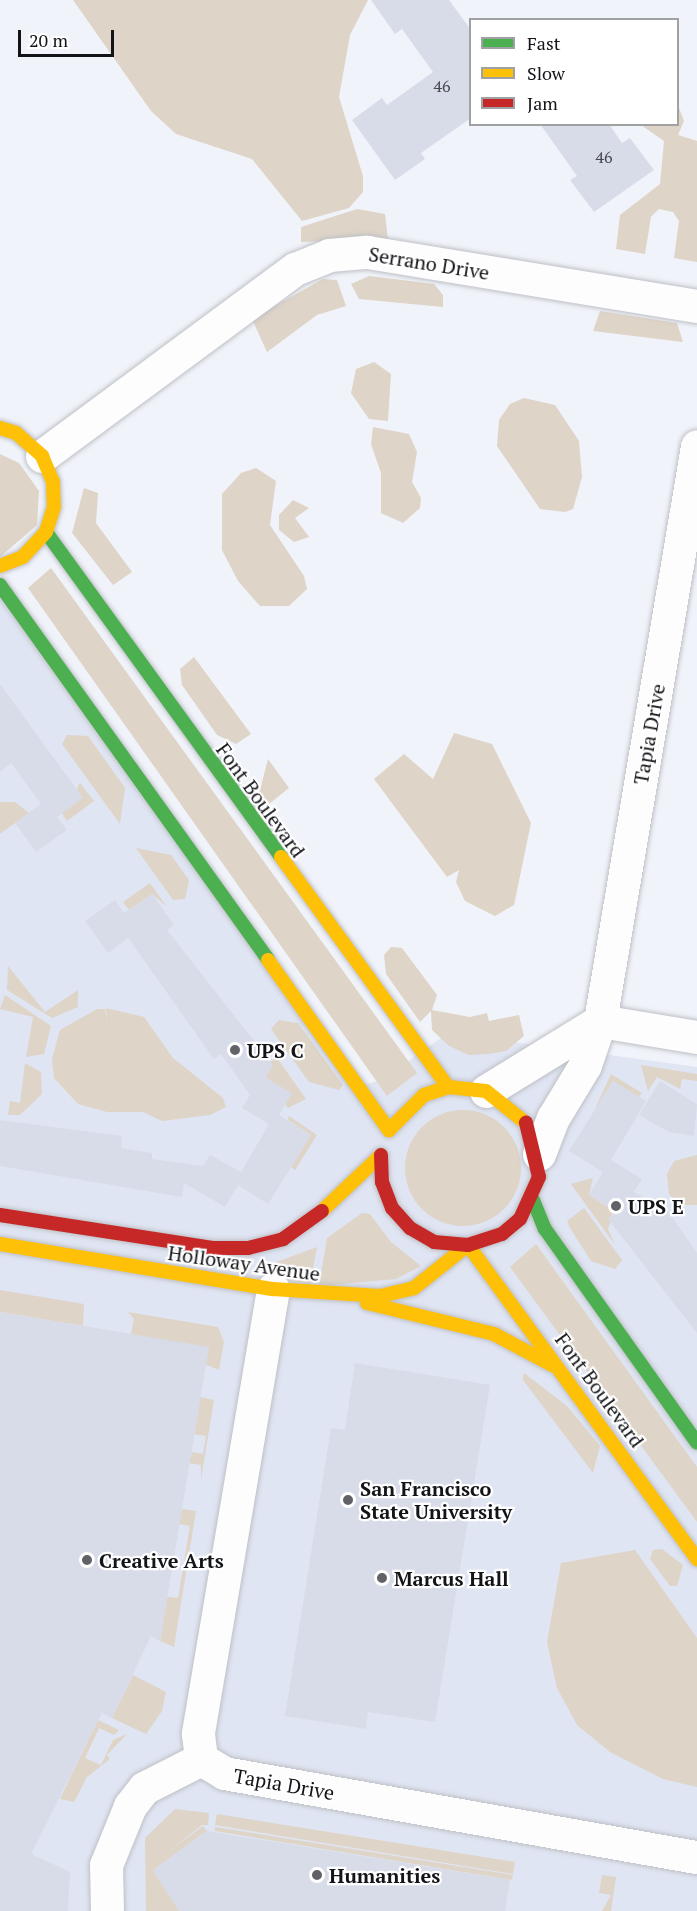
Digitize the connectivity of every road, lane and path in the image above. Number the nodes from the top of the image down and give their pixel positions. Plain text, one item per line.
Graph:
1 (697, 306) edge
2 (0, 428) edge
3 (697, 446) edge
4 (42, 456) junction
5 (46, 532) junction
6 (0, 566) edge
7 (0, 585) edge
8 (600, 1021) junction
9 (697, 1037) edge
10 (448, 1088) junction
11 (486, 1091) junction
12 (385, 1142) junction
13 (539, 1154) junction
14 (533, 1200) junction
15 (0, 1215) edge
16 (0, 1244) edge
17 (468, 1245) junction
18 (273, 1289) junction
19 (337, 1296) junction
20 (564, 1373) junction
21 (697, 1443) edge
22 (697, 1559) edge
23 (201, 1759) junction
24 (697, 1857) edge
25 (107, 1911) edge

1 - 4 street, Serrano Drive
2 - 4 street
3 - 8 street, Tapia Drive
4 - 5 street
5 - 6 street
5 - 10 street, Font Boulevard
7 - 12 street
8 - 9 street
8 - 11 street
8 - 13 street, Tapia Drive
10 - 11 street
10 - 12 street
11 - 13 street
12 - 15 street, Holloway Avenue
12 - 17 street
13 - 14 street
14 - 17 street
14 - 21 street
16 - 18 street, Holloway Avenue
17 - 19 street, Holloway Avenue
17 - 20 street, Font Boulevard
18 - 19 street, Holloway Avenue
18 - 23 street
19 - 20 street
20 - 22 street, Font Boulevard
23 - 24 street, Tapia Drive
23 - 25 street

